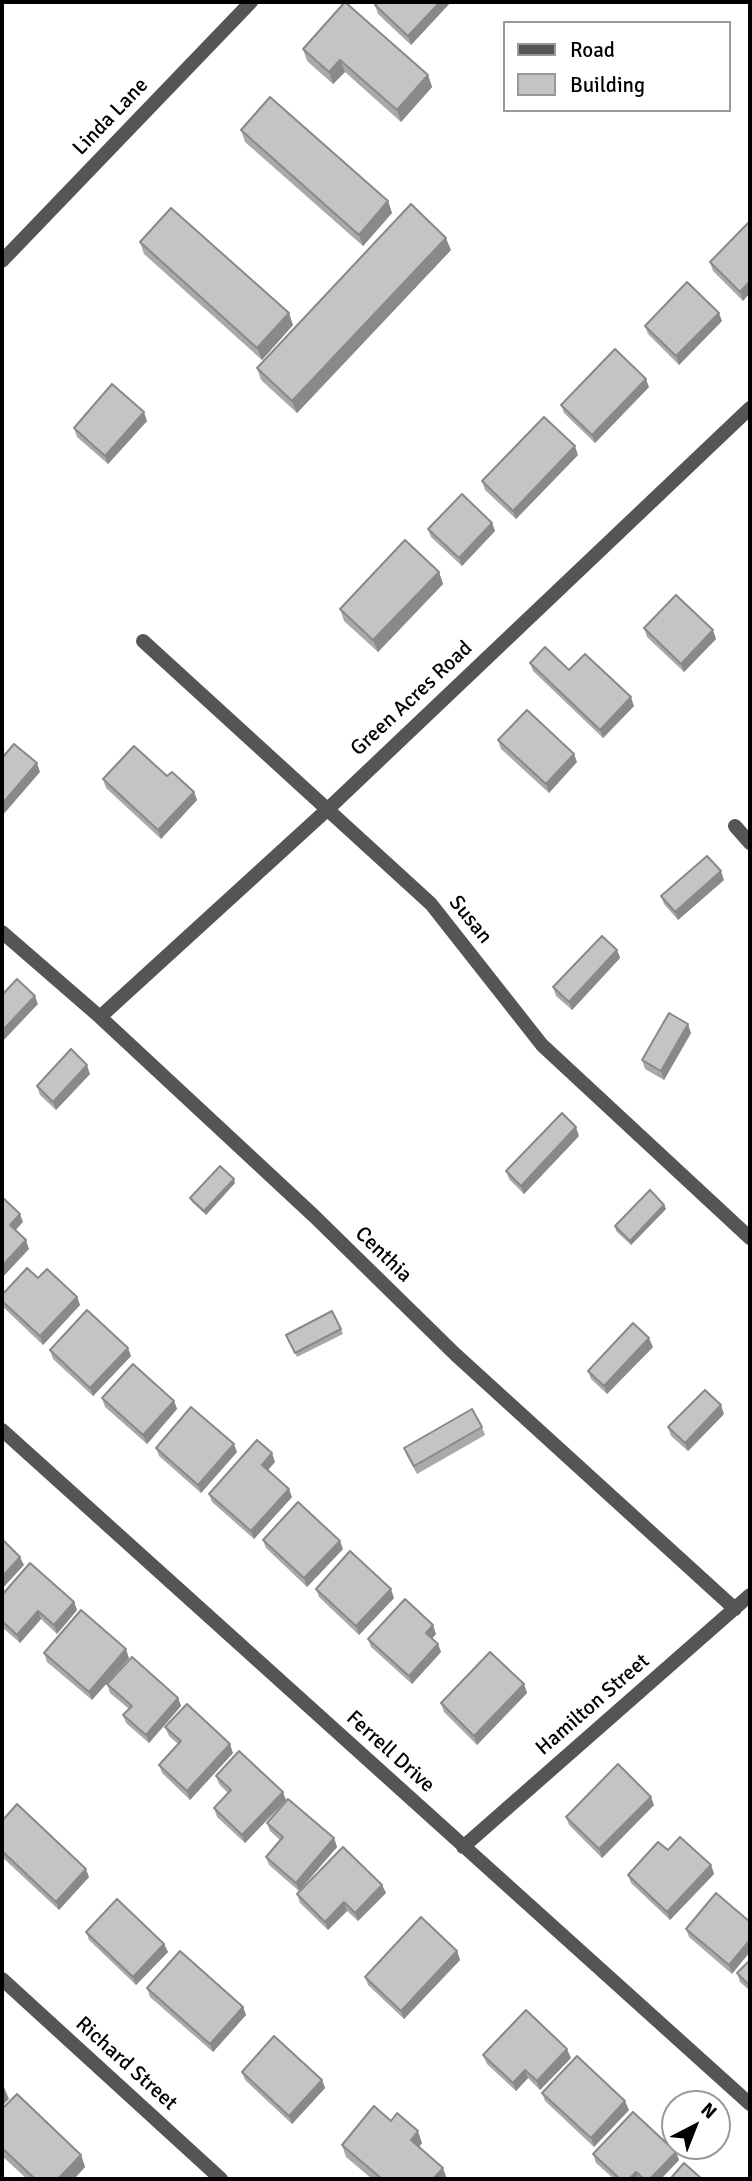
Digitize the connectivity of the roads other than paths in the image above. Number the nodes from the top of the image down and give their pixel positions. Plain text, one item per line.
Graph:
1 (251, 2) edge
2 (2, 261) edge
3 (750, 408) edge
4 (143, 641) dead end
5 (329, 808) junction
6 (735, 826) dead end
7 (750, 843) edge
8 (2, 932) edge
9 (100, 1017) junction
10 (750, 1238) edge
11 (2, 1430) edge
12 (750, 1595) edge
13 (734, 1609) junction
14 (463, 1847) junction
15 (2, 1979) edge
16 (750, 2104) edge
17 (222, 2179) edge

1 - 2 street, Linda Lane
3 - 5 street, Green Acres Road
4 - 5 street, Susan
5 - 9 street, Green Acres Road
5 - 10 street, Susan
6 - 7 street
8 - 9 street, Centhia
9 - 13 street, Centhia
11 - 14 street, Ferrell Drive
12 - 13 street, Hamilton Street
13 - 14 street, Hamilton Street
14 - 16 street, Ferrell Drive
15 - 17 street, Richard Street

